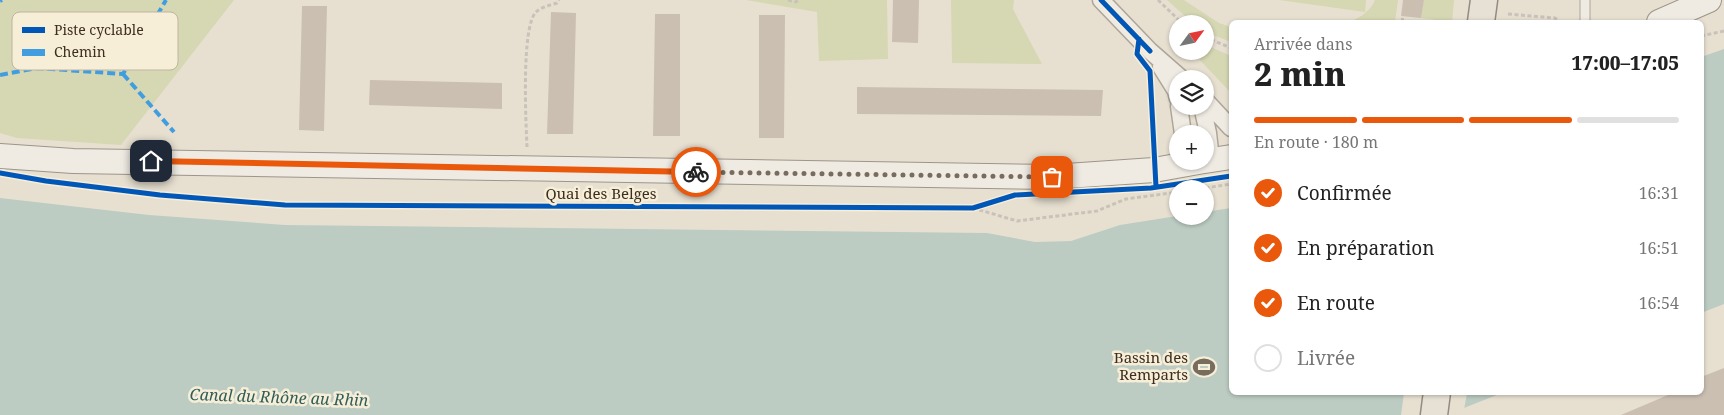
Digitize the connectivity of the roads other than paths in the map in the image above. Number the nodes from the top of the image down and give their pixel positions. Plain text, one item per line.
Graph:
1 (1101, 0) edge
2 (1484, 0) edge
3 (1585, 0) edge
4 (1709, 0) edge
5 (1481, 20) edge
6 (1585, 20) edge
7 (1664, 20) edge
8 (1150, 51) junction
9 (1172, 70) edge
10 (1169, 78) edge
11 (1214, 110) edge
12 (1229, 126) edge
13 (0, 156) edge
14 (1169, 167) edge
15 (1437, 395) edge
16 (1434, 415) edge

1 - 8 street
2 - 5 main road
3 - 6 lane
4 - 7 main road
8 - 9 street
8 - 10 street
11 - 12 street
13 - 14 main road, Quai des Belges
15 - 16 main road

